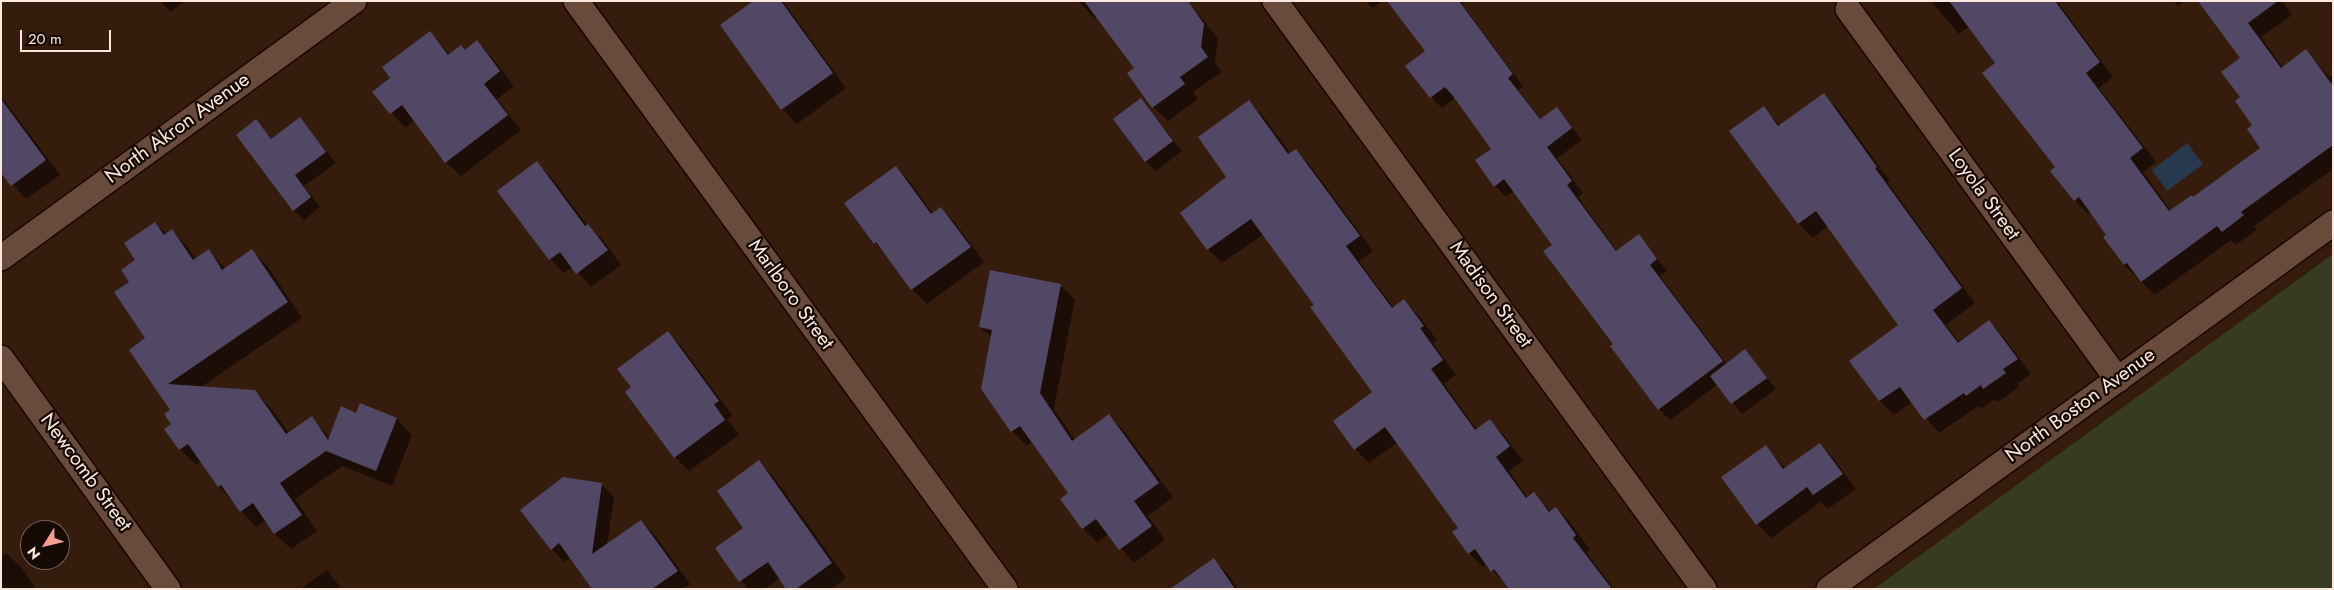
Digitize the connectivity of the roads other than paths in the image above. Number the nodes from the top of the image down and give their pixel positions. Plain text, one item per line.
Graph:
1 (354, 1) edge
2 (576, 1) edge
3 (1275, 1) edge
4 (1848, 10) dead end
5 (2333, 223) edge
6 (1, 258) edge
7 (1, 358) edge
8 (2118, 380) junction
9 (168, 589) edge
10 (1004, 589) edge
11 (1704, 589) edge
12 (1829, 589) edge

1 - 6 street, North Akron Avenue
2 - 10 street, Marlboro Street
3 - 11 street, Madison Street
4 - 8 street, Loyola Street
5 - 8 street, North Boston Avenue
7 - 9 street, Newcomb Street
8 - 12 street, North Boston Avenue

